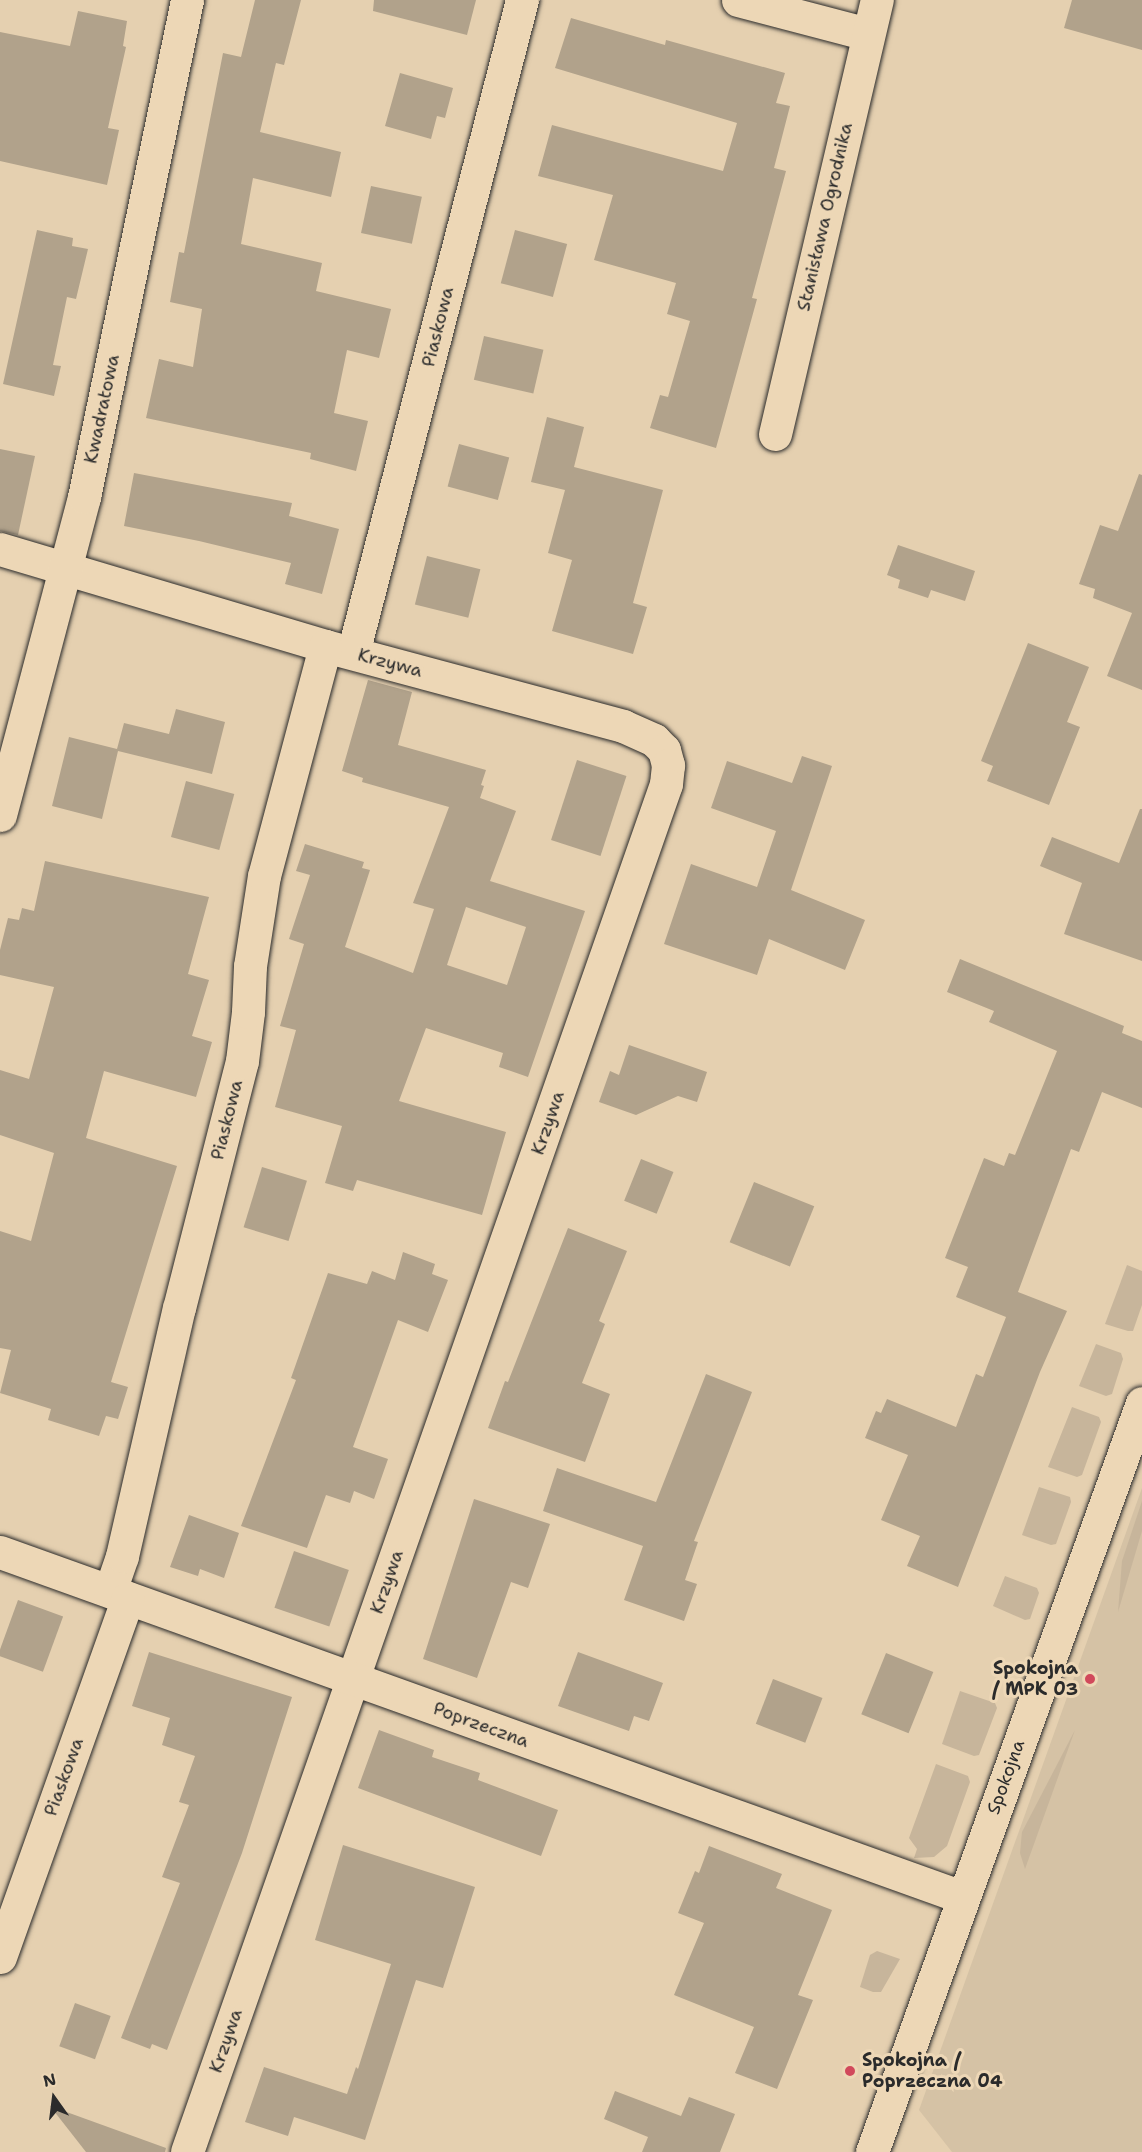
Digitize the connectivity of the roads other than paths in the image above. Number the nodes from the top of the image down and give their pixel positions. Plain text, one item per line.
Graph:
1 (187, 0) edge
2 (522, 0) edge
3 (738, 0) edge
4 (877, 0) edge
5 (868, 34) junction
6 (775, 434) dead end
7 (0, 549) edge
8 (66, 568) junction
9 (339, 650) junction
10 (0, 815) edge
11 (1142, 1403) edge
12 (0, 1552) edge
13 (119, 1594) junction
14 (353, 1679) junction
15 (962, 1897) junction
16 (0, 1957) edge
17 (187, 2152) edge
18 (872, 2152) edge

1 - 8 street, Kwadratowa
2 - 9 street, Piaskowa
3 - 5 street
4 - 5 street, Stanisława Ogrodnika
5 - 6 street, Stanisława Ogrodnika
7 - 8 street, Krzywa
8 - 9 street, Krzywa
8 - 10 street, Kwadratowa
9 - 13 street, Piaskowa
9 - 14 street, Krzywa
11 - 15 street, Spokojna
12 - 13 street, Poprzeczna
13 - 14 street, Poprzeczna
13 - 16 street, Piaskowa
14 - 15 street, Poprzeczna
14 - 17 street, Krzywa
15 - 18 street, Spokojna

